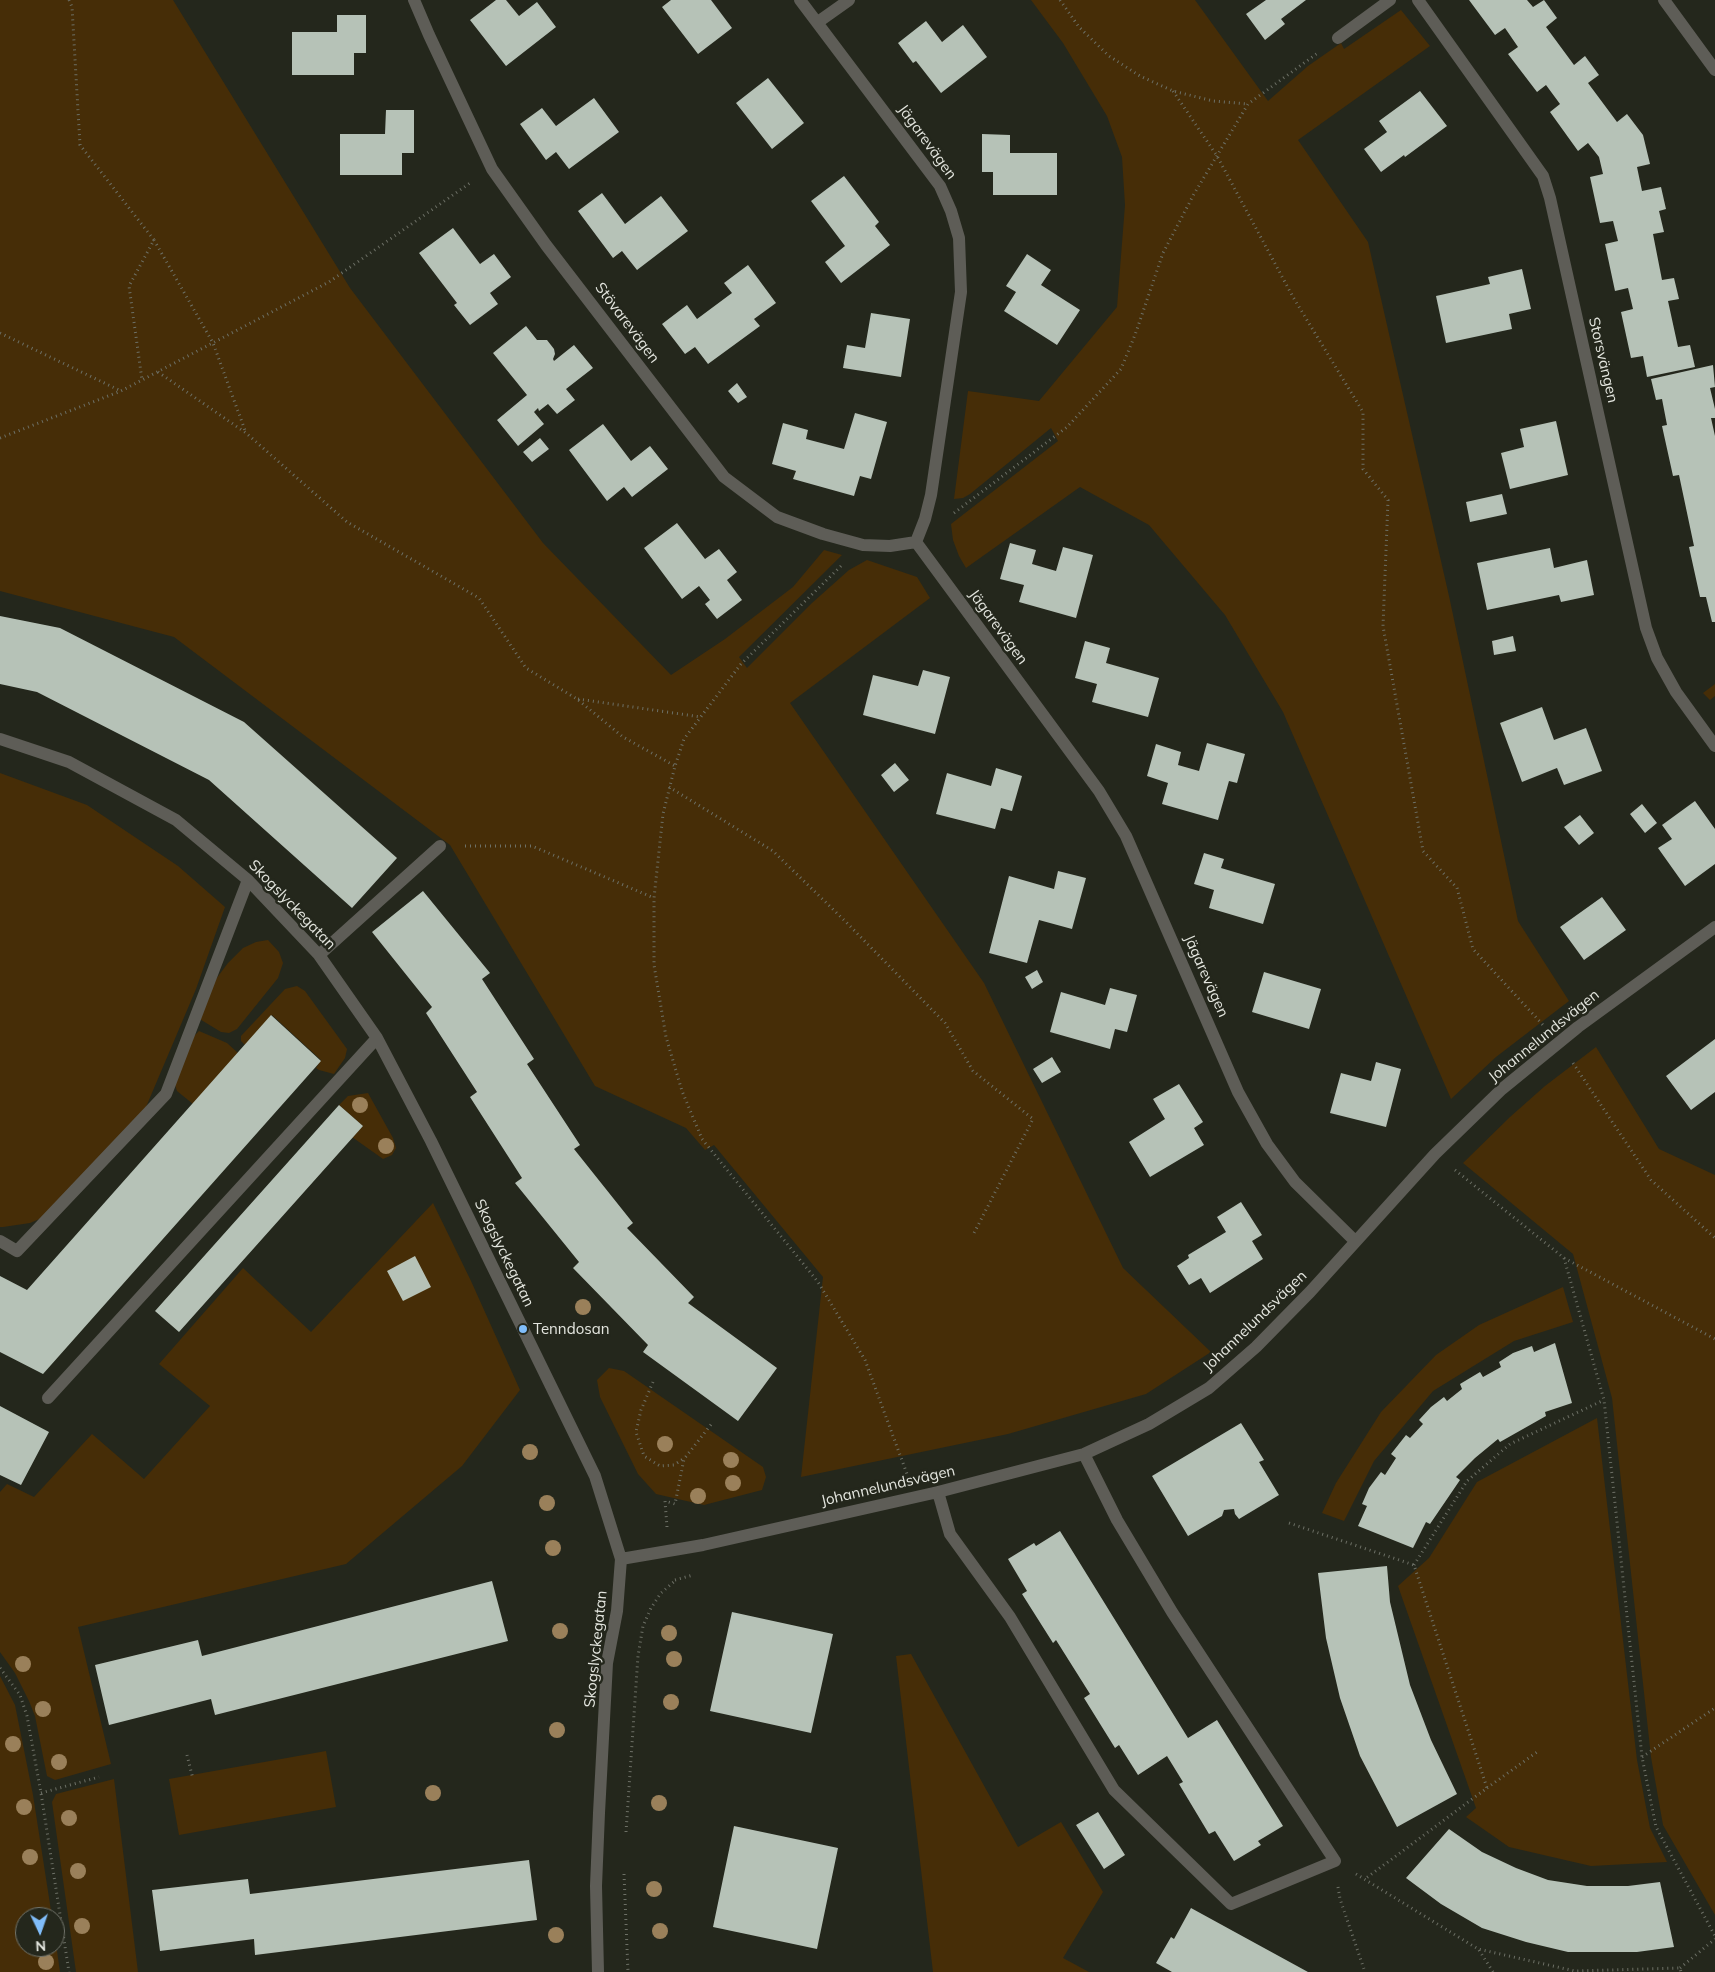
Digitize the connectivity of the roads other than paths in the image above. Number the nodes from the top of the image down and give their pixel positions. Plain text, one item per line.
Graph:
1 (414, 0) edge
2 (800, 0) edge
3 (849, 0) edge
4 (1390, 0) edge
5 (1418, 0) edge
6 (1664, 0) edge
7 (818, 22) junction
8 (1338, 38) road end
9 (1715, 70) edge
10 (916, 542) junction
11 (0, 739) edge
12 (1715, 746) edge
13 (440, 846) road end
14 (248, 880) junction
15 (1715, 927) edge
16 (319, 955) junction
17 (376, 1038) junction
18 (0, 1241) edge
19 (1355, 1241) junction
20 (48, 1398) dead end
21 (1084, 1454) junction
22 (938, 1492) junction
23 (622, 1559) junction
24 (598, 1972) edge

1 - 10 street, Stövarevägen
2 - 7 street, Jägarevägen
3 - 7 street
4 - 8 street
5 - 12 street, Storsvängen
6 - 9 street
7 - 10 street, Jägarevägen
10 - 19 street, Jägarevägen
11 - 14 street, Skogslyckegatan
13 - 16 street
14 - 16 street, Skogslyckegatan
14 - 18 street
15 - 19 street, Johannelundsvägen
16 - 17 street, Skogslyckegatan
17 - 20 street
17 - 23 street, Skogslyckegatan
19 - 21 street, Johannelundsvägen
21 - 22 street, Johannelundsvägen
21 - 22 street
22 - 23 street, Johannelundsvägen
23 - 24 street, Skogslyckegatan

